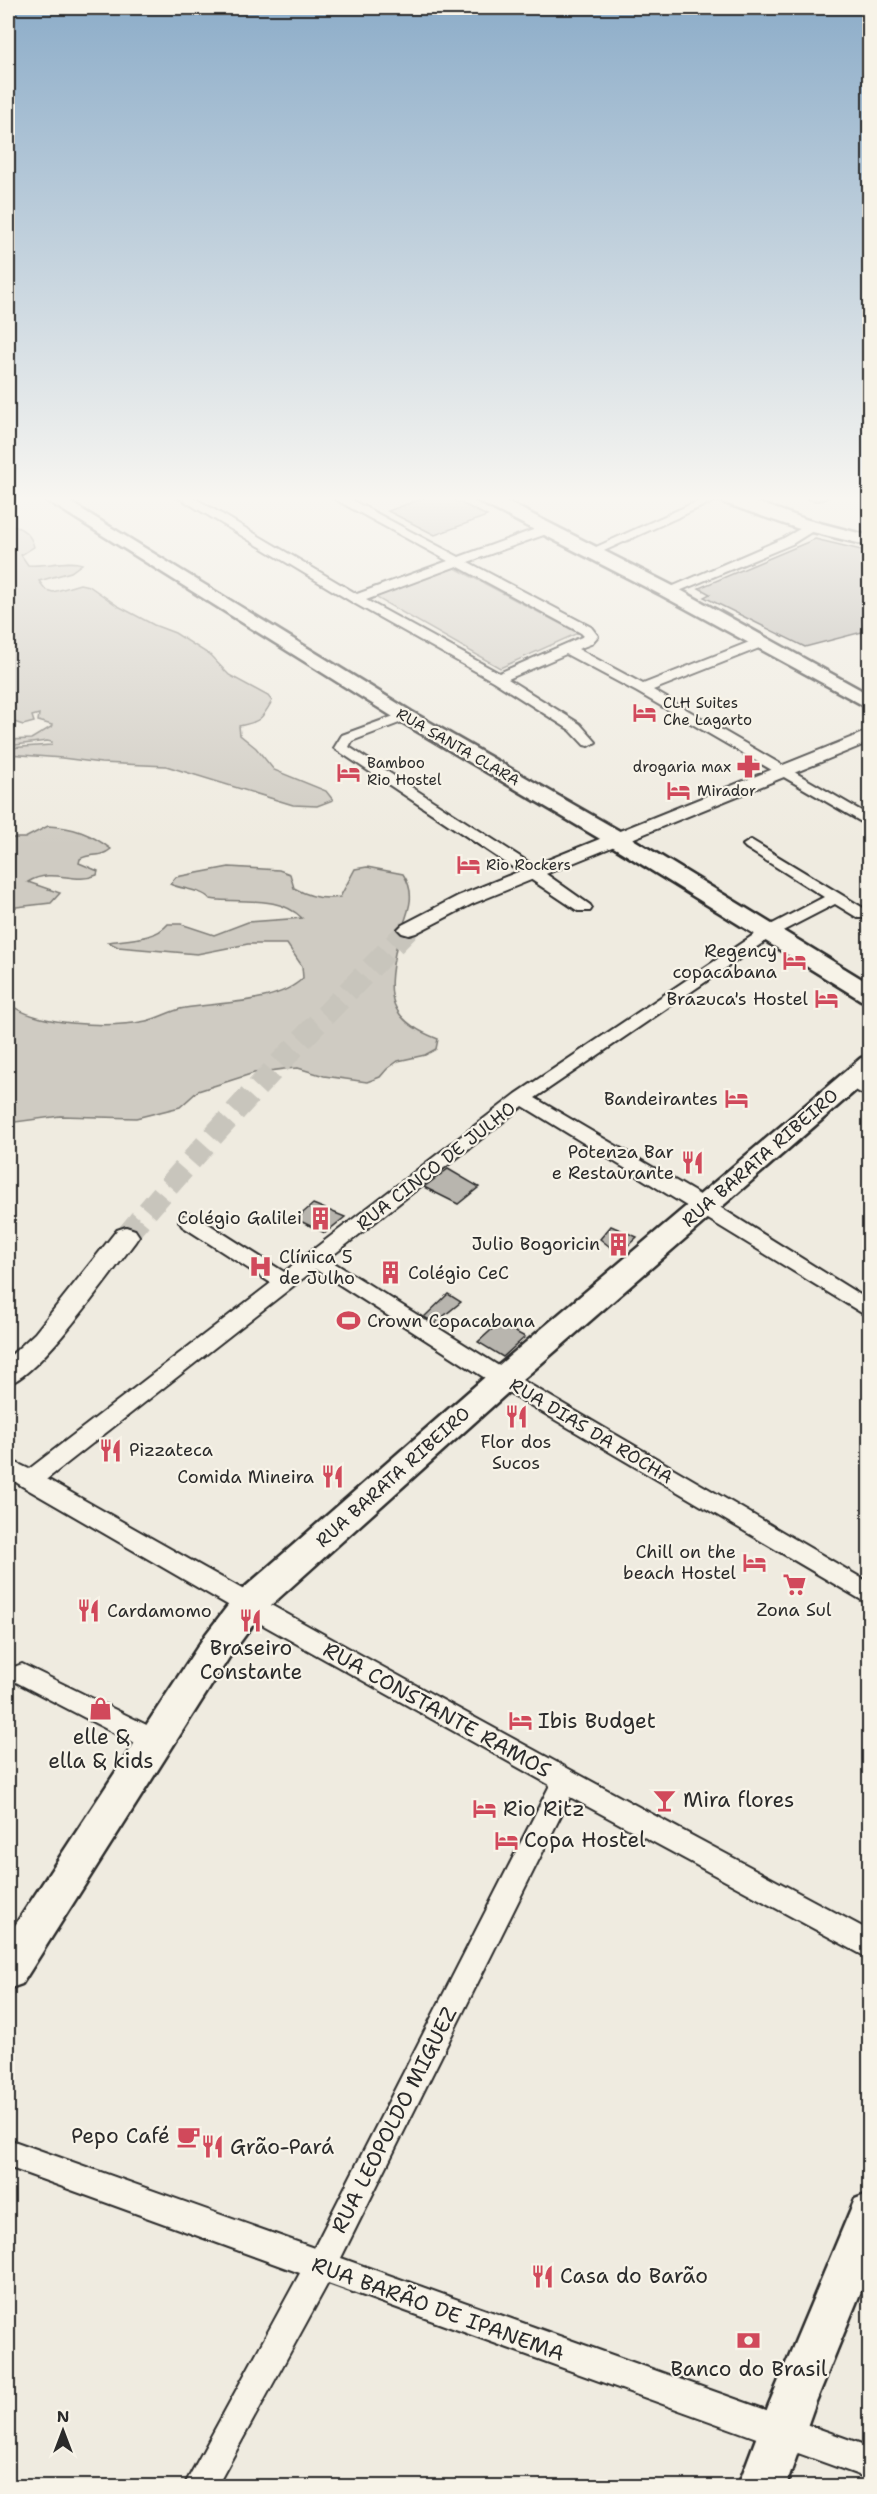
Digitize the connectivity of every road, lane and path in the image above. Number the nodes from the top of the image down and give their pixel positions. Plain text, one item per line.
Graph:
1 (237, 612) edge
2 (380, 612) edge
3 (552, 612) edge
4 (707, 612) edge
5 (762, 642) junction
6 (567, 649) junction
7 (498, 678) junction
8 (642, 689) junction
9 (870, 703) edge
10 (405, 716) junction
11 (870, 735) edge
12 (589, 742) dead end
13 (780, 771) junction
14 (870, 823) edge
15 (615, 838) junction
16 (752, 845) dead end
17 (533, 872) junction
18 (835, 897) junction
19 (864, 915) dead end
20 (569, 916) dead end
21 (409, 929) tunnel mouth
22 (767, 933) junction
23 (870, 995) edge
24 (863, 1079) edge
25 (522, 1098) junction
26 (703, 1206) junction
27 (189, 1221) dead end
28 (126, 1236) tunnel mouth
29 (315, 1260) junction
30 (286, 1283) junction
31 (870, 1311) edge
32 (8, 1374) edge
33 (503, 1379) junction
34 (8, 1467) edge
35 (30, 1480) junction
36 (870, 1595) edge
37 (248, 1605) junction
38 (22, 1674) dead end
39 (156, 1742) junction
40 (565, 1781) junction
41 (870, 1946) edge
42 (8, 1970) edge
43 (8, 2153) edge
44 (870, 2214) edge
45 (320, 2267) junction
46 (781, 2432) junction
47 (870, 2463) edge
48 (200, 2487) edge
49 (762, 2487) edge

1 - 10 main road, RUA SANTA CLARA
2 - 7 street
3 - 6 street
4 - 5 main road
5 - 8 street
5 - 9 main road
6 - 7 street
6 - 8 street
7 - 12 street
8 - 13 street
10 - 15 main road, RUA SANTA CLARA
10 - 17 street
11 - 13 street
13 - 14 street
13 - 15 street
15 - 17 street
15 - 22 main road, RUA SANTA CLARA
16 - 18 street
17 - 20 street
17 - 21 street
18 - 19 street
18 - 22 street, RUA CINCO DE JULHO
22 - 23 main road, RUA SANTA CLARA
22 - 25 street, RUA CINCO DE JULHO
24 - 26 main road, RUA BARATA RIBEIRO
25 - 26 street
25 - 29 street, RUA CINCO DE JULHO
26 - 31 street
26 - 33 main road, RUA BARATA RIBEIRO
27 - 30 street
28 - 32 street
29 - 30 street, RUA CINCO DE JULHO
29 - 33 street, RUA DIAS DA ROCHA
30 - 35 street, RUA CINCO DE JULHO
33 - 36 street, RUA DIAS DA ROCHA
33 - 37 main road, RUA BARATA RIBEIRO
34 - 35 street, RUA CONSTANTE RAMOS
35 - 37 street, RUA CONSTANTE RAMOS
37 - 39 main road, RUA BARATA RIBEIRO
37 - 40 street, RUA CONSTANTE RAMOS
38 - 39 street
39 - 42 main road, RUA BARATA RIBEIRO
40 - 41 street, RUA CONSTANTE RAMOS
40 - 45 street, RUA LEOPOLDO MIGUEZ
43 - 45 street, RUA BARÃO DE IPANEMA
44 - 46 main road
45 - 46 street, RUA BARÃO DE IPANEMA
45 - 48 street, RUA LEOPOLDO MIGUEZ
46 - 47 street, RUA BARÃO DE IPANEMA
46 - 49 main road

